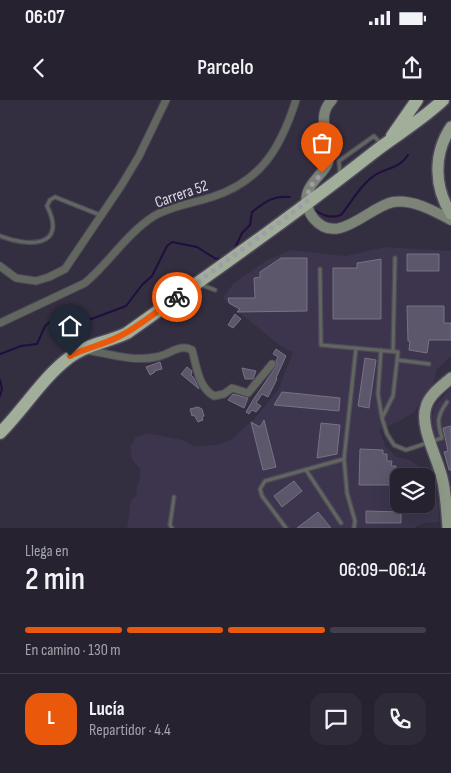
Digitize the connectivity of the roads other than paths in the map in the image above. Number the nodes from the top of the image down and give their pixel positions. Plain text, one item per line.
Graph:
1 (166, 100) edge
2 (296, 100) edge
3 (332, 100) edge
4 (417, 100) edge
5 (443, 100) edge
6 (451, 127) edge
7 (385, 143) junction
8 (307, 202) junction
9 (451, 214) edge
10 (100, 215) junction
11 (451, 220) edge
12 (0, 236) edge
13 (395, 258) dead end
14 (0, 266) edge
15 (320, 269) dead end
16 (197, 283) junction
17 (215, 290) dead end
18 (0, 323) edge
19 (356, 348) junction
20 (84, 350) junction
21 (381, 350) junction
22 (393, 351) junction
23 (398, 360) junction
24 (272, 364) dead end
25 (429, 364) dead end
26 (451, 378) edge
27 (447, 402) dead end
28 (382, 418) junction
29 (0, 433) edge
30 (431, 442) junction
31 (344, 460) junction
32 (306, 470) junction
33 (448, 493) edge
34 (174, 497) dead end
35 (341, 523) dead end
36 (172, 528) edge
37 (286, 528) edge
38 (354, 528) edge
39 (448, 528) edge

1 - 10 street
2 - 18 street, Carrera 52
3 - 8 main road
4 - 7 highway
5 - 7 highway
6 - 9 main road
7 - 8 highway
8 - 11 main road
8 - 16 highway
10 - 12 lane
10 - 14 street
13 - 22 lane
15 - 19 lane
16 - 17 lane
16 - 20 highway
19 - 21 lane
19 - 31 lane
20 - 24 street
20 - 29 highway
21 - 22 lane
21 - 28 lane
22 - 23 lane
23 - 25 lane
23 - 28 lane
26 - 30 main road
27 - 30 lane
28 - 30 lane
30 - 33 main road
31 - 32 lane
31 - 38 lane
32 - 35 lane
32 - 37 lane
33 - 39 main road
34 - 36 lane

